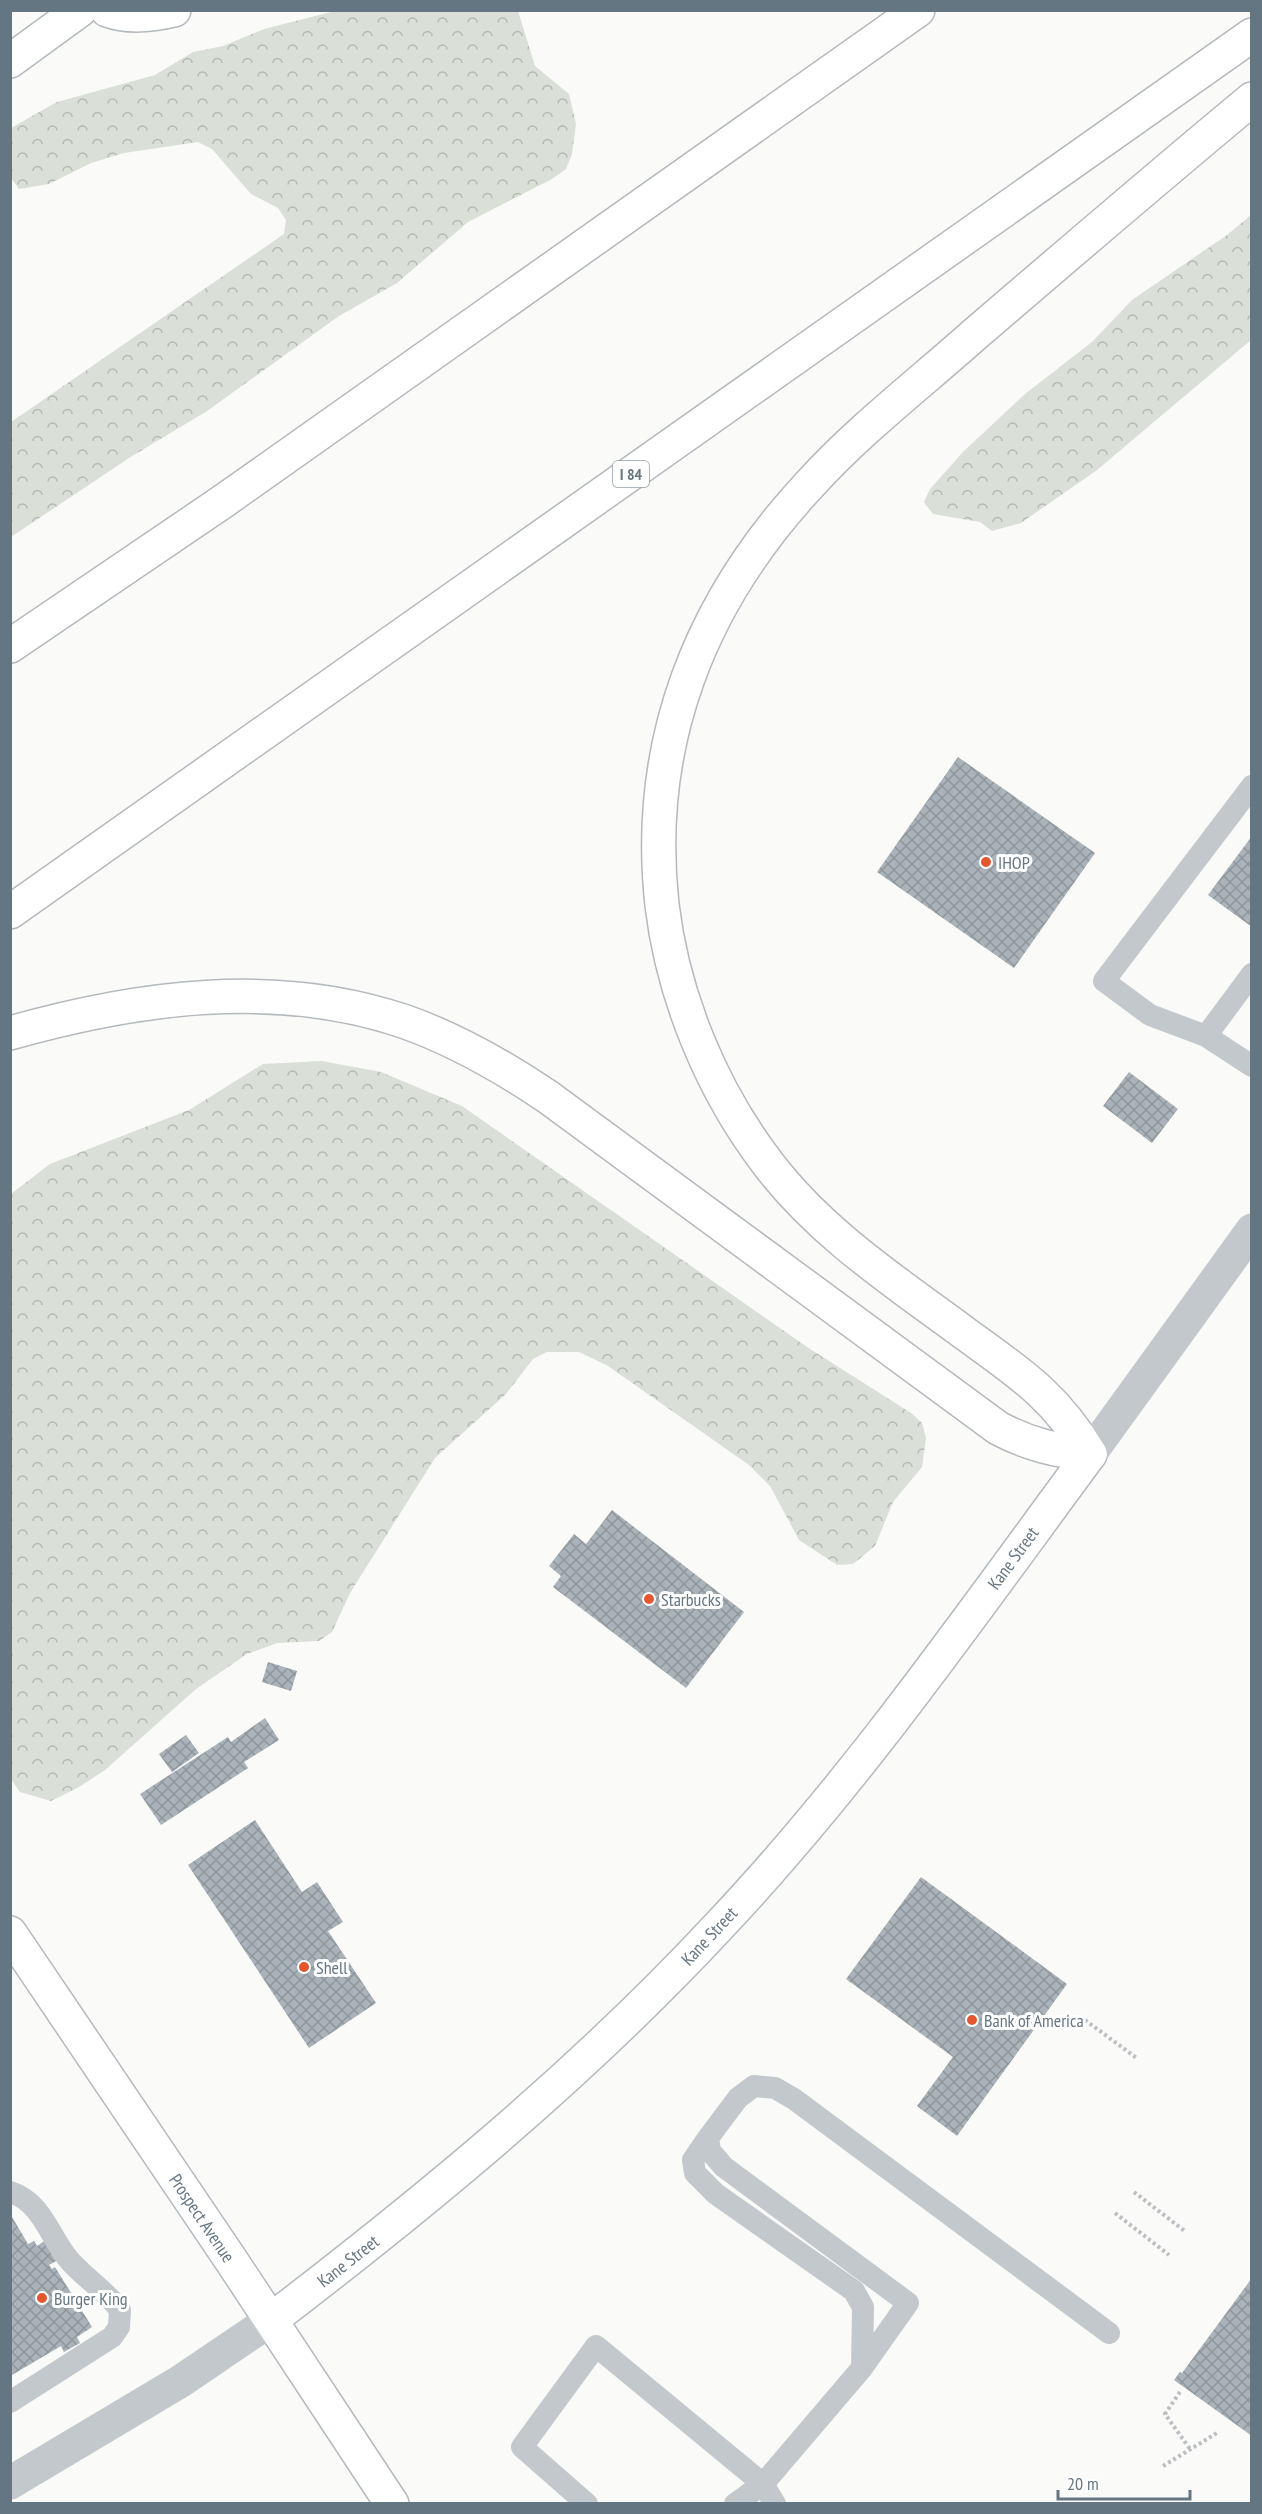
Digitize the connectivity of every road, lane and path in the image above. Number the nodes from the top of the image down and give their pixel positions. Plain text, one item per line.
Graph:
1 (80, 10) edge
2 (107, 10) edge
3 (174, 10) edge
4 (918, 10) edge
5 (1251, 35) edge
6 (10, 61) edge
7 (1251, 99) edge
8 (10, 646) edge
9 (1251, 786) edge
10 (10, 912) edge
11 (1251, 974) edge
12 (10, 1033) edge
13 (1206, 1036) junction
14 (1251, 1066) edge
15 (1251, 1230) edge
16 (1090, 1454) junction
17 (10, 1933) edge
18 (1084, 2020) dead end
19 (1138, 2059) dead end
20 (708, 2138) junction
21 (1134, 2192) dead end
22 (10, 2193) edge
23 (1115, 2213) dead end
24 (1186, 2232) dead end
25 (1169, 2255) dead end
26 (271, 2320) junction
27 (1109, 2333) dead end
28 (862, 2368) junction
29 (1180, 2392) dead end
30 (10, 2402) edge
31 (1217, 2433) dead end
32 (1190, 2449) junction
33 (1163, 2466) dead end
34 (10, 2483) edge
35 (769, 2494) edge
36 (392, 2504) edge
37 (587, 2504) edge
38 (735, 2504) edge

1 - 6 main road
2 - 3 main road
4 - 8 main road
5 - 10 main road, I 84
7 - 16 main road
9 - 13 lane
11 - 13 lane
12 - 16 main road
13 - 14 lane
15 - 16 street, Kane Street
16 - 26 main road, Kane Street
17 - 26 main road, Prospect Avenue
18 - 19 path
20 - 27 lane
20 - 28 lane
20 - 28 lane
21 - 24 path
22 - 30 lane
23 - 25 path
26 - 34 street, Kane Street
26 - 36 main road, Prospect Avenue
28 - 35 lane
29 - 32 path
31 - 32 path
32 - 33 path
35 - 37 lane
35 - 38 lane

